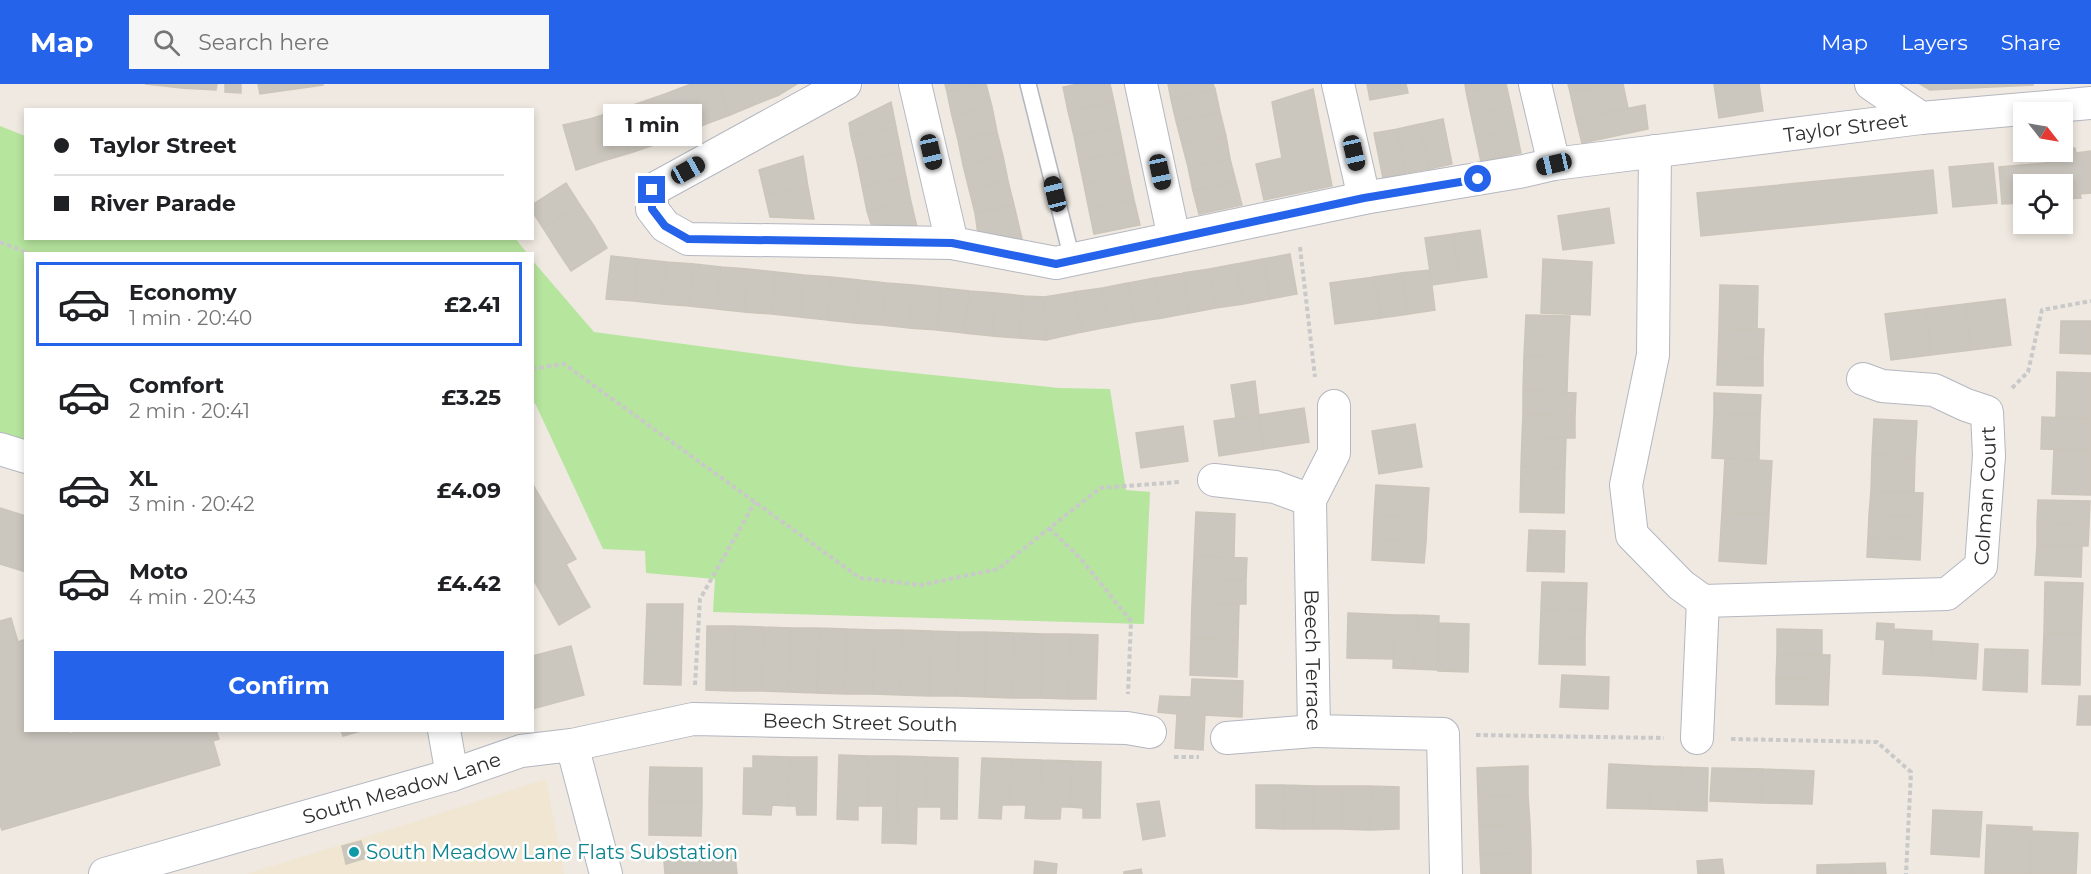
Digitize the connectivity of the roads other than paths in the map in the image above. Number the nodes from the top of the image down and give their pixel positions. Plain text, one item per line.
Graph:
1 (845, 84) edge
2 (915, 84) edge
3 (1028, 84) edge
4 (1141, 84) edge
5 (1338, 84) edge
6 (1535, 84) edge
7 (1871, 84) edge
8 (2091, 103) edge
9 (1921, 118) junction
10 (1655, 151) junction
11 (1554, 164) junction
12 (1364, 198) junction
13 (1174, 238) junction
14 (952, 243) junction
15 (1072, 260) junction
16 (1863, 379) dead end
17 (1334, 406) road end
18 (0, 449) edge
19 (24, 456) edge
20 (1214, 480) road end
21 (1310, 500) junction
22 (1703, 601) junction
23 (1139, 730) road end
24 (1314, 731) junction
25 (444, 732) edge
26 (1227, 738) road end
27 (1698, 738) dead end
28 (572, 745) junction
29 (452, 775) junction
30 (163, 866) edge
31 (105, 874) edge
32 (606, 874) edge
33 (1446, 874) edge

1 - 14 street
2 - 14 street
3 - 15 lane
4 - 13 street
5 - 12 street
6 - 11 street
7 - 9 street
8 - 9 street, Taylor Street
9 - 10 street, Taylor Street
10 - 11 street, Taylor Street
10 - 22 street
11 - 12 street, Taylor Street
12 - 13 street
13 - 15 street
14 - 15 street
16 - 22 street, Colman Court
17 - 21 street, Beech Terrace
18 - 19 street
20 - 21 street
21 - 24 street, Beech Terrace
22 - 27 street
23 - 28 street, Beech Street South
24 - 26 street
24 - 33 street, Beech Terrace
25 - 29 street
28 - 29 street, South Meadow Lane
28 - 32 street
29 - 30 street, South Meadow Lane
30 - 31 street, South Meadow Lane

